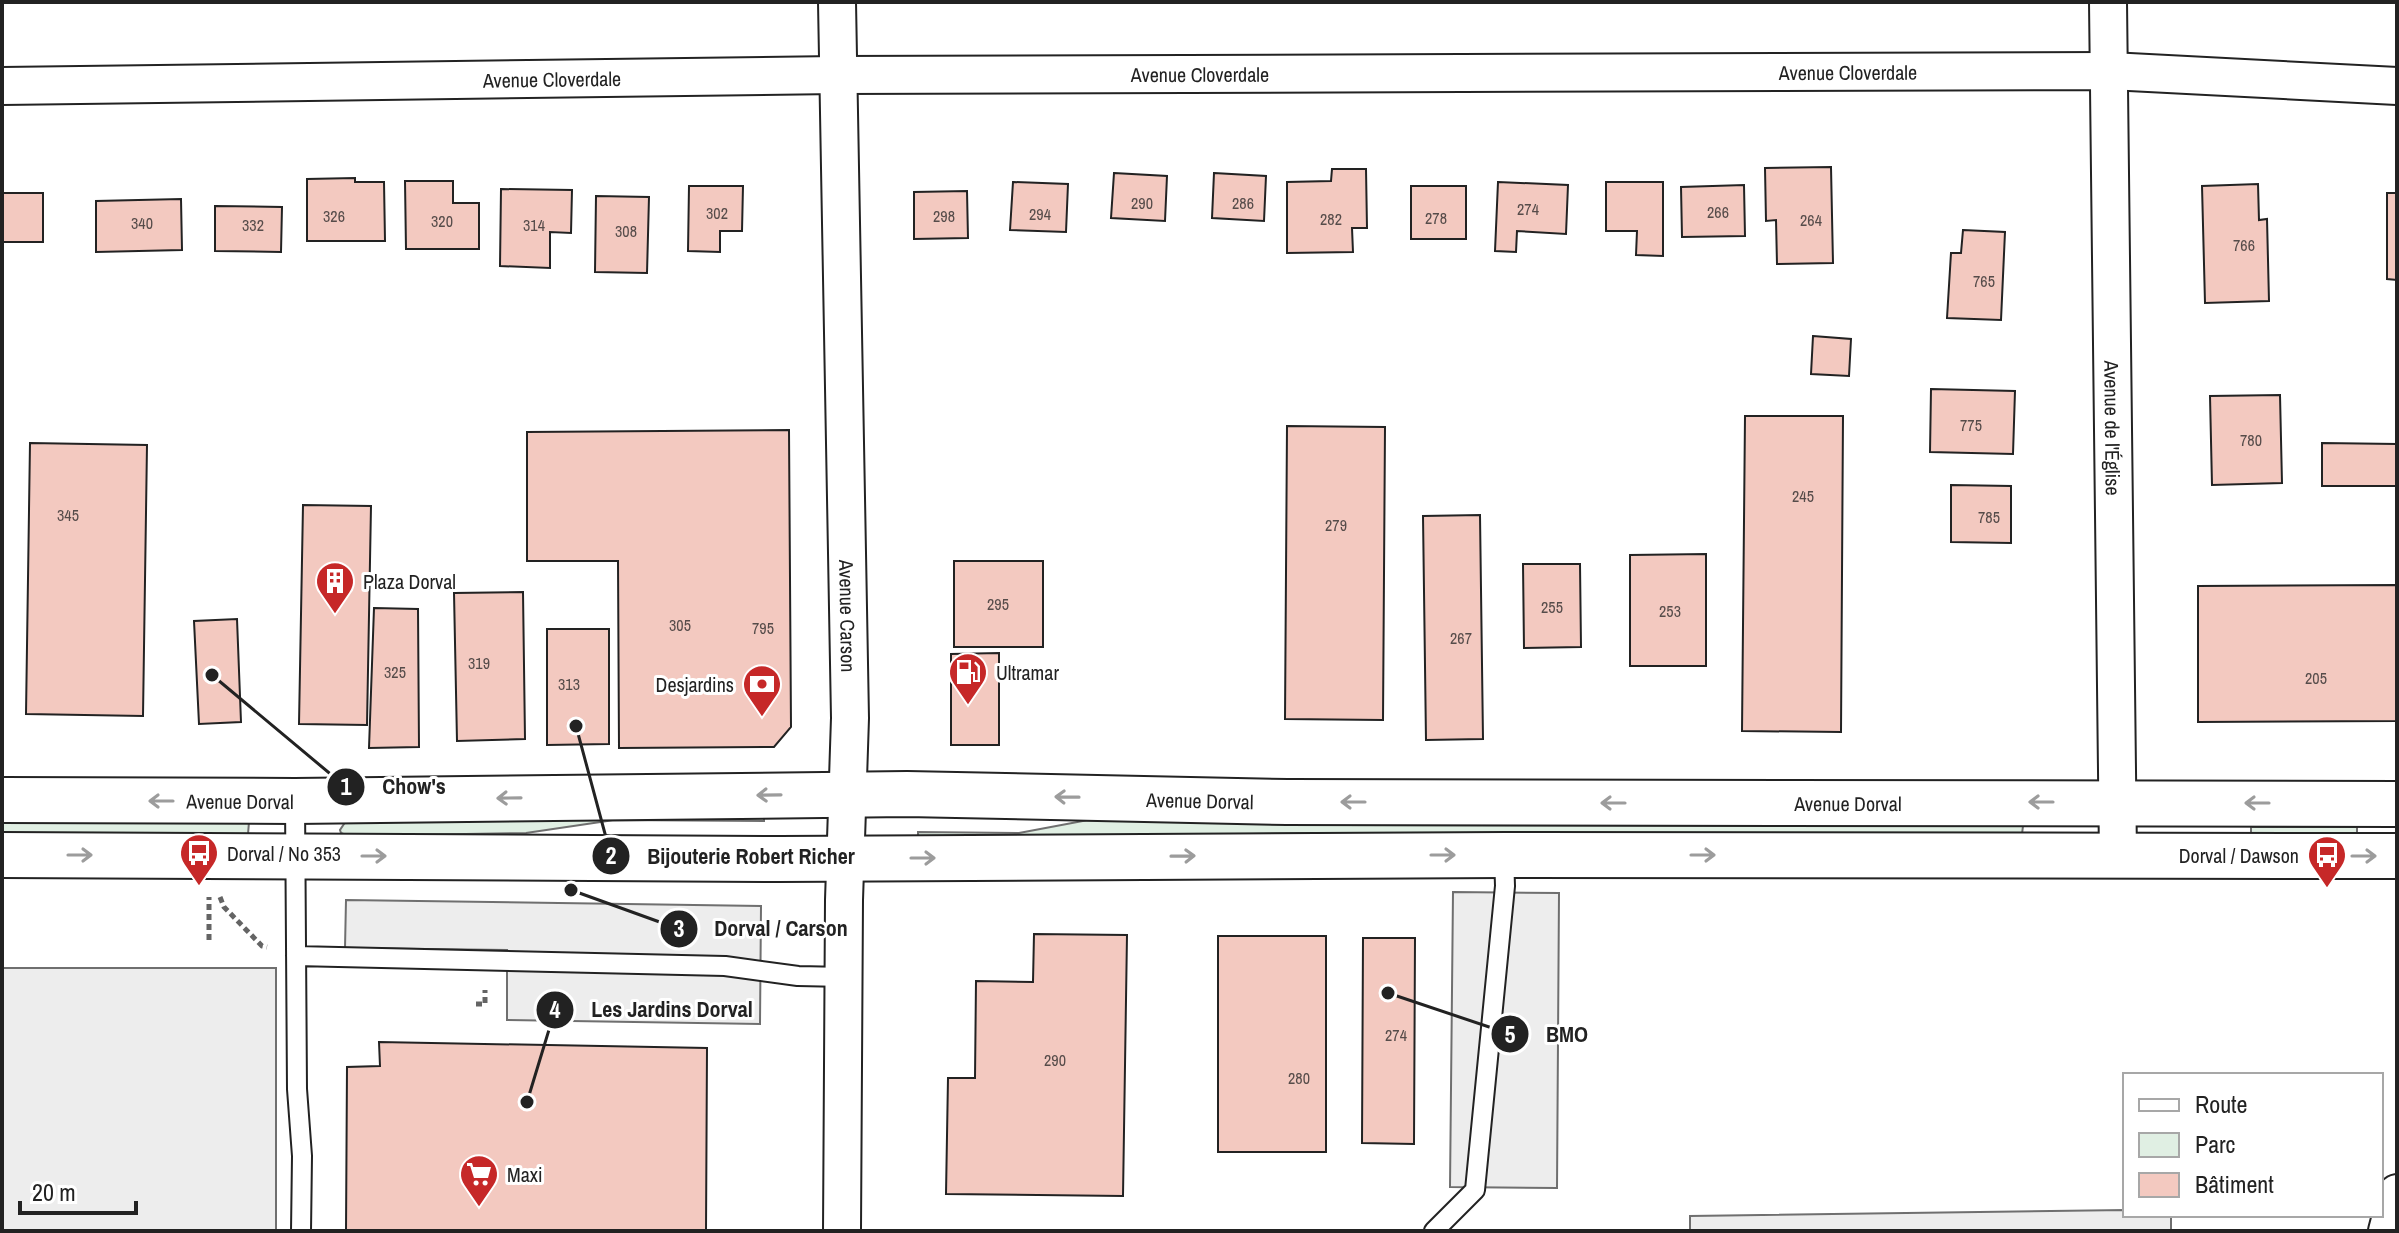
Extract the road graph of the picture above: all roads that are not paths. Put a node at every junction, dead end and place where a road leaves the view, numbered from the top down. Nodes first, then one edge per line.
1 (837, 2) edge
2 (2108, 2) edge
3 (2110, 71) junction
4 (837, 75) junction
5 (2, 86) edge
6 (2397, 86) edge
7 (847, 795) junction
8 (2, 800) edge
9 (295, 801) junction
10 (2119, 802) junction
11 (2397, 804) edge
12 (2, 855) edge
13 (296, 855) junction
14 (1504, 855) junction
15 (2118, 856) junction
16 (2397, 856) edge
17 (845, 858) junction
18 (296, 956) junction
19 (845, 977) junction
20 (2397, 1193) edge
21 (301, 1231) edge
22 (842, 1231) edge
23 (1434, 1231) edge
24 (2387, 1231) edge

1 - 4 street, Avenue Carson
2 - 3 street, Avenue de l'Église
3 - 4 street, Avenue Cloverdale
3 - 6 street, Avenue Cloverdale
3 - 10 street, Avenue de l'Église
4 - 5 street, Avenue Cloverdale
4 - 7 street, Avenue Carson
7 -> 9 street, Avenue Dorval
10 -> 7 street, Avenue Dorval
7 - 17 street, Avenue Carson
9 -> 8 street, Avenue Dorval
9 - 13 lane
11 -> 10 street, Avenue Dorval
10 - 15 street, Avenue de l'Église
12 -> 13 street
13 -> 17 street
13 - 18 lane
14 -> 15 street
17 -> 14 street
14 - 23 lane
15 -> 16 street
17 - 19 street, Avenue Carson
18 - 19 lane
18 - 21 lane
19 - 22 street, Avenue Carson
20 - 24 street

